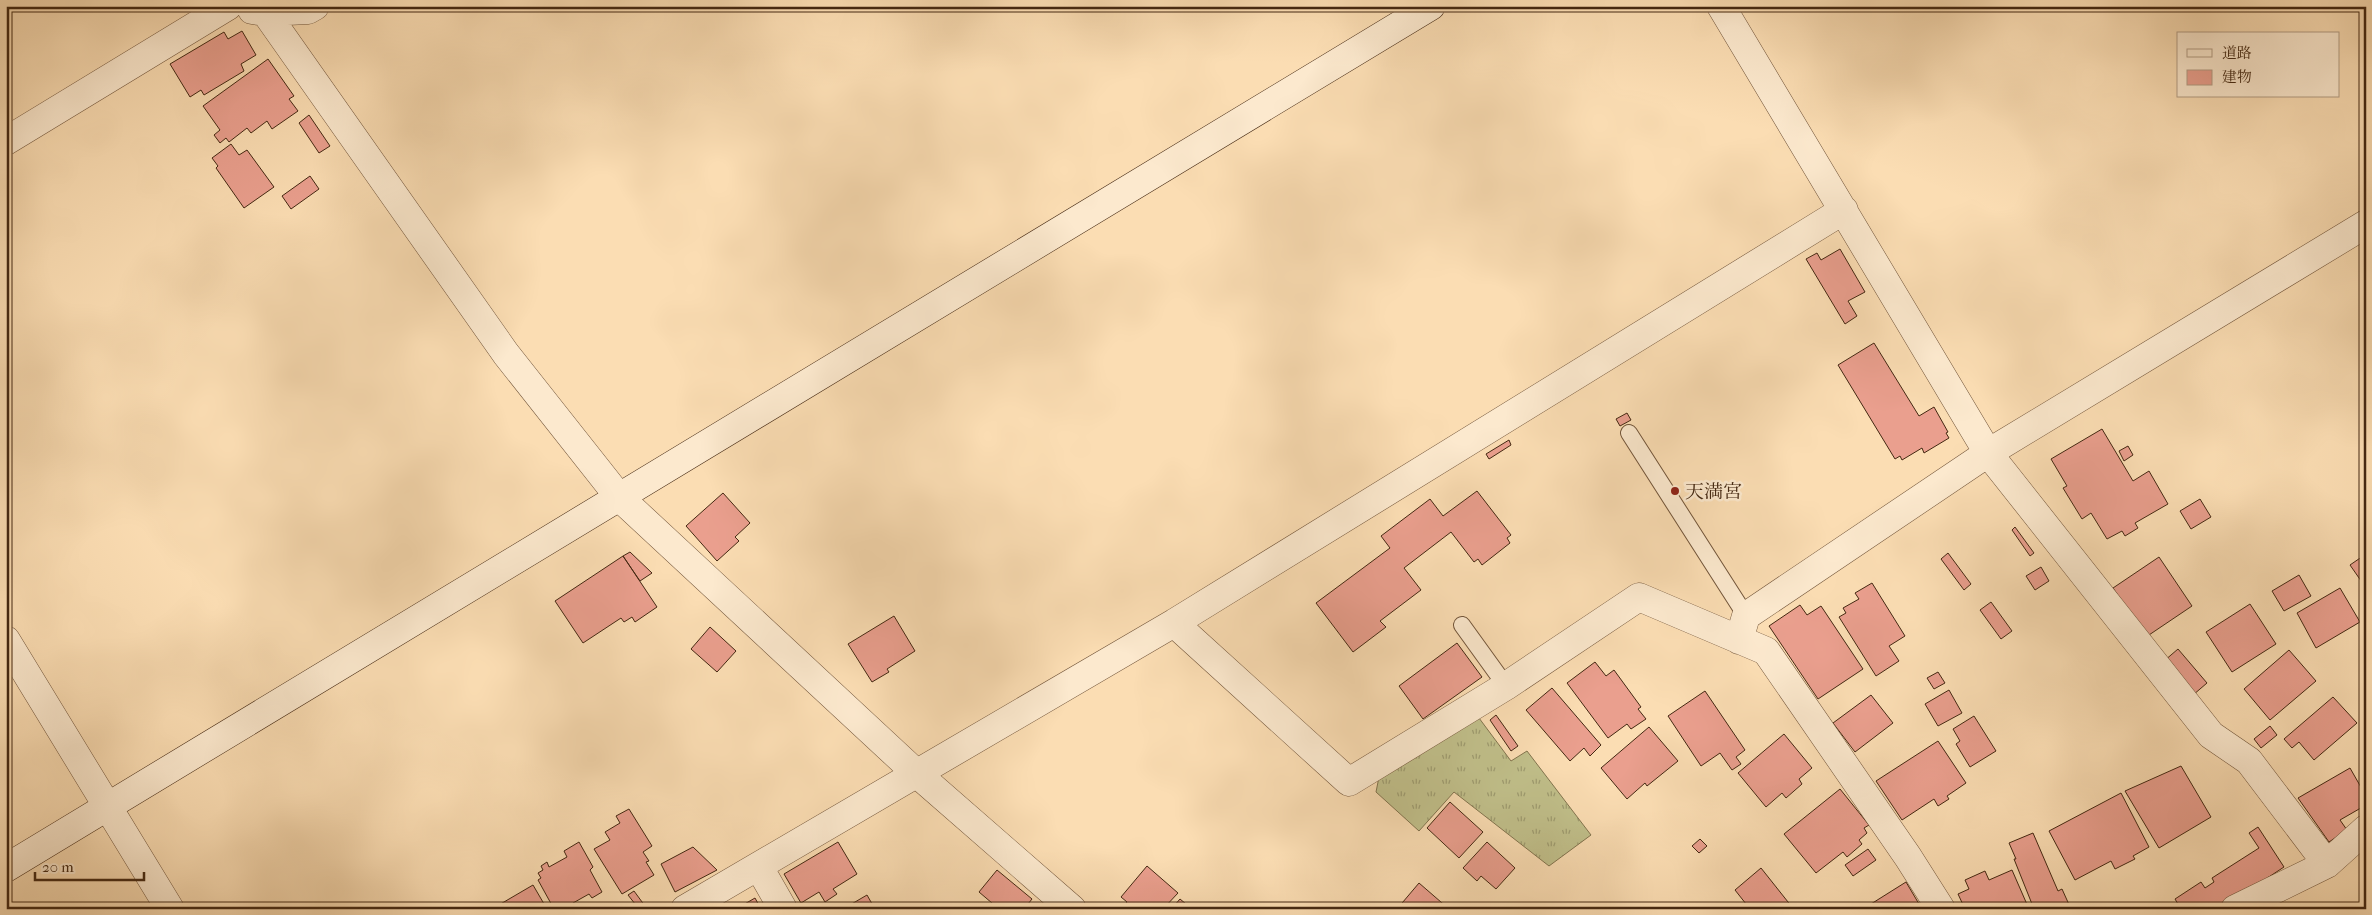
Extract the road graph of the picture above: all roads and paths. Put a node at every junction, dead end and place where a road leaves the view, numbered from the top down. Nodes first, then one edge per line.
1 (228, 6) edge
2 (234, 6) edge
3 (314, 6) edge
4 (1431, 6) edge
5 (1721, 6) edge
6 (264, 9) edge
7 (6, 141) edge
8 (1844, 210) junction
9 (2366, 224) edge
10 (1629, 433) dead end
11 (1988, 453) junction
12 (619, 497) junction
13 (1174, 623) junction
14 (1462, 624) dead end
15 (1743, 628) junction
16 (6, 640) edge
17 (1506, 686) junction
18 (915, 772) junction
19 (108, 806) junction
20 (2366, 829) edge
21 (2326, 864) junction
22 (759, 867) junction
23 (6, 868) edge
24 (170, 909) edge
25 (684, 909) edge
26 (783, 909) edge
27 (1072, 909) edge
28 (1941, 909) edge
29 (2235, 909) edge

1 - 7 street
2 - 6 street
3 - 6 street
4 - 12 street
5 - 8 street
6 - 12 street
8 - 11 street
8 - 13 street
9 - 11 street
10 - 15 lane
11 - 15 street
11 - 21 street
12 - 18 street
12 - 19 street
13 - 17 street
13 - 18 street
14 - 17 lane
15 - 17 street
15 - 28 street
16 - 19 street
18 - 22 street
18 - 27 street
19 - 23 street
19 - 24 street
20 - 21 street
21 - 29 street
22 - 25 street
22 - 26 street

